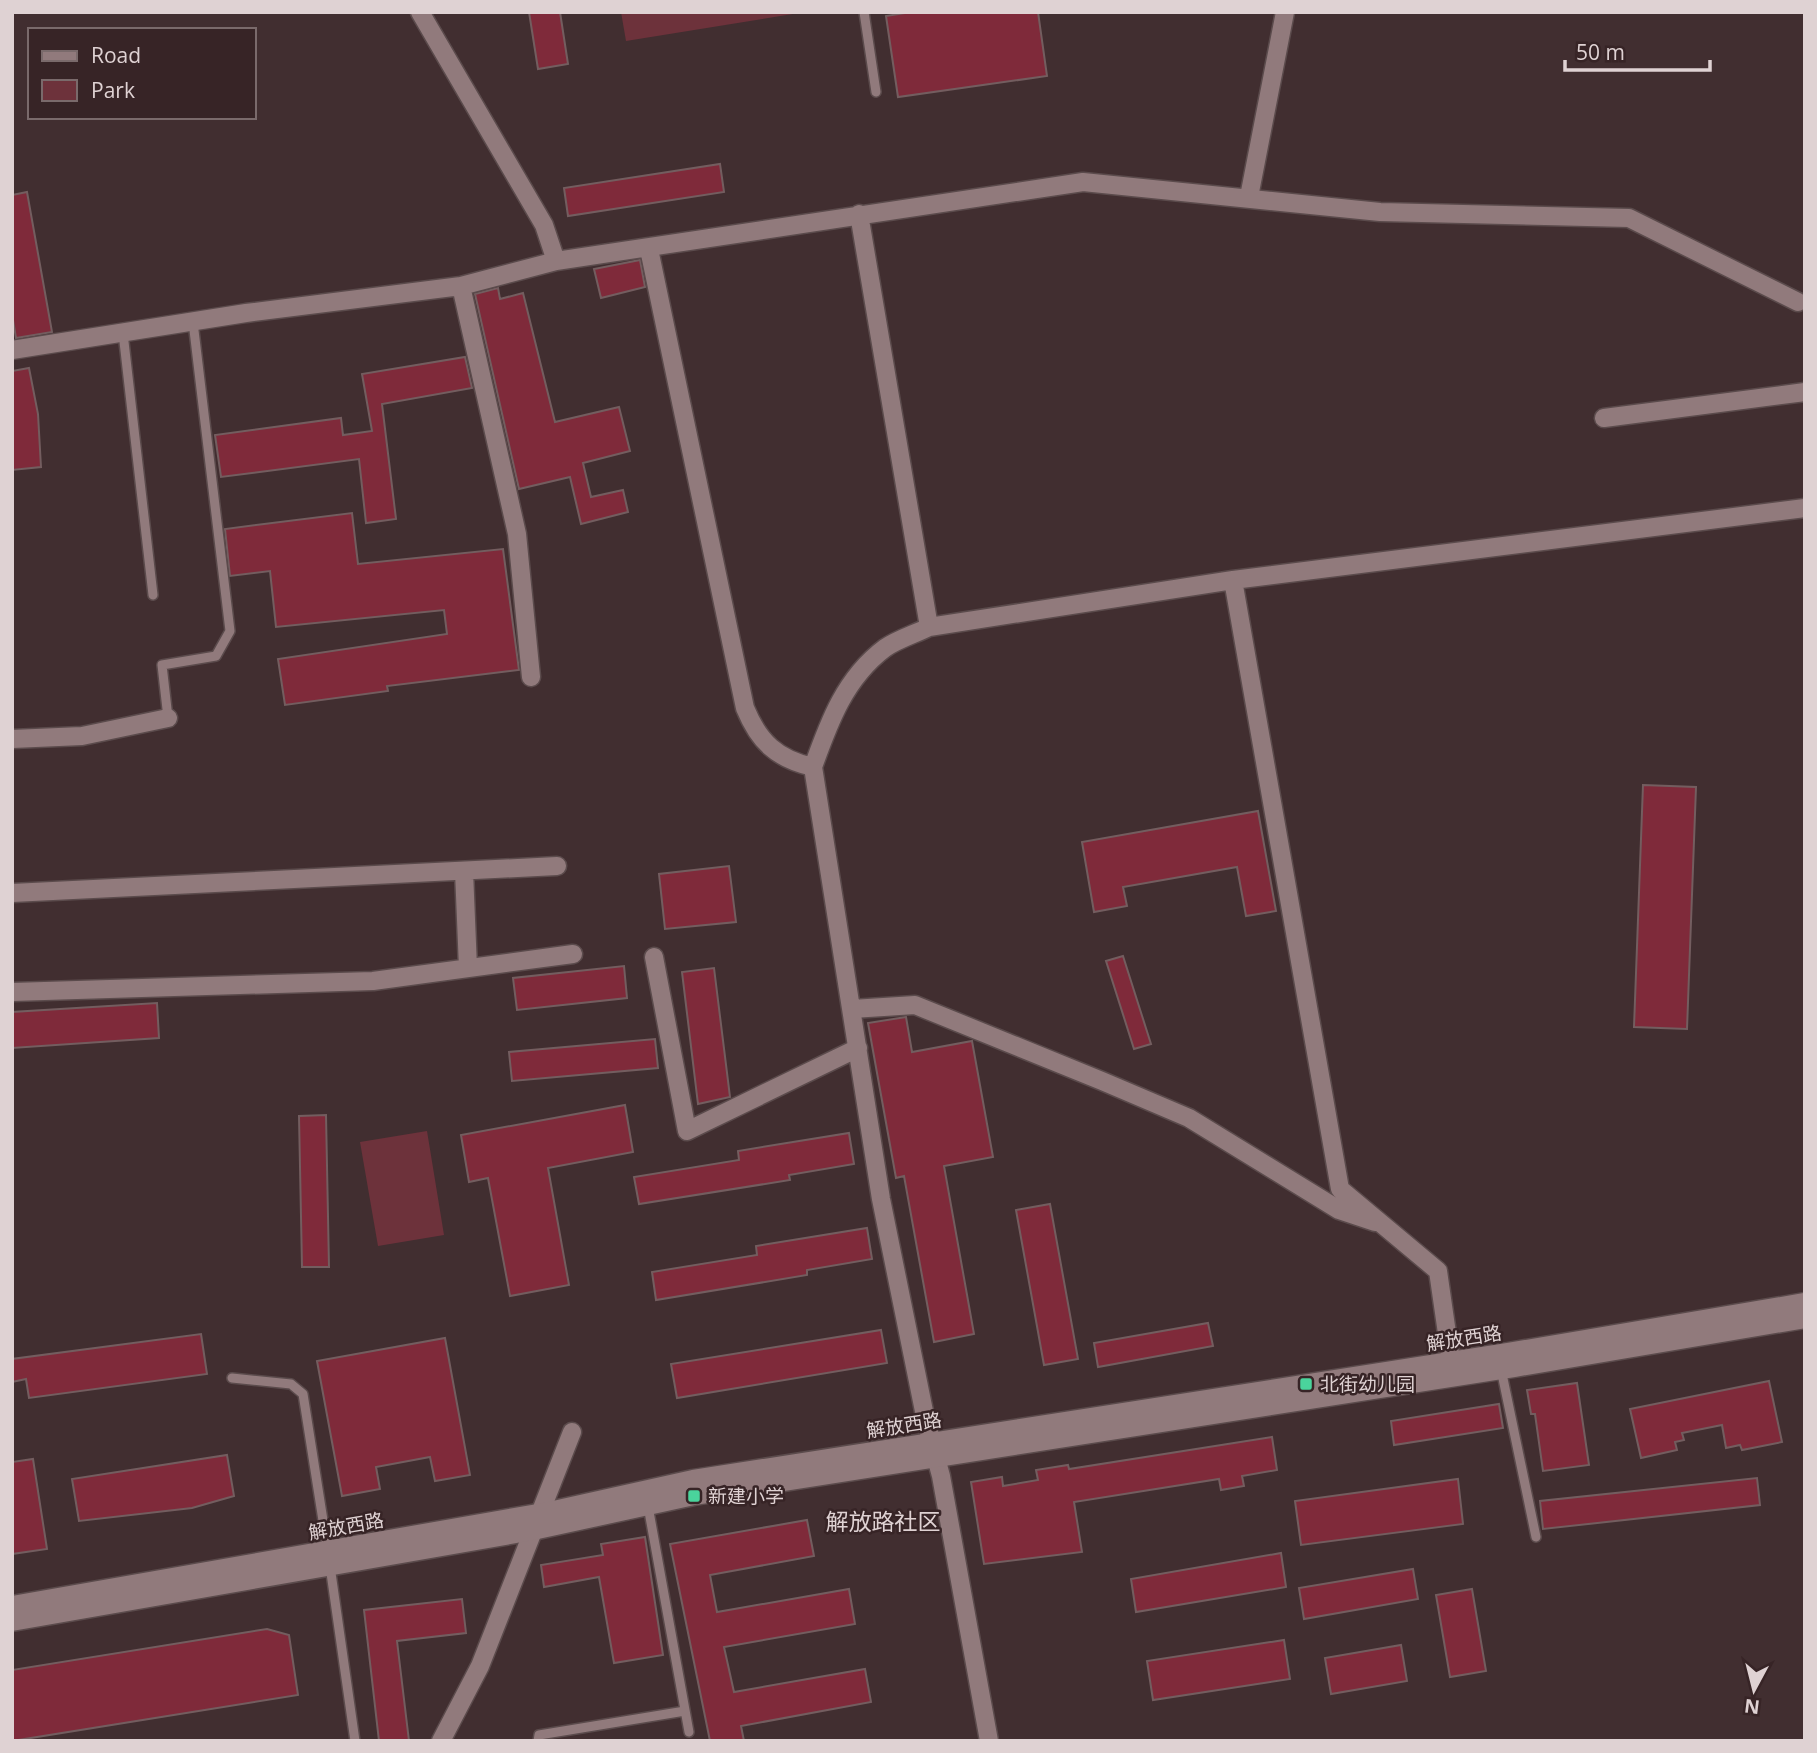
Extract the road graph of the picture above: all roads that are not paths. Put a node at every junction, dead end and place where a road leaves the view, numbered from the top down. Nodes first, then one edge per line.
1 (420, 12) edge
2 (864, 12) edge
3 (1285, 12) edge
4 (876, 92) dead end
5 (1249, 197) junction
6 (859, 214) junction
7 (649, 249) junction
8 (556, 261) junction
9 (461, 286) junction
10 (1798, 302) dead end
11 (193, 322) junction
12 (123, 332) junction
13 (12, 350) edge
14 (1805, 392) edge
15 (1604, 418) dead end
16 (1805, 508) edge
17 (1234, 580) junction
18 (153, 595) dead end
19 (929, 627) junction
20 (531, 677) dead end
21 (169, 718) joint
22 (12, 739) edge
23 (813, 767) junction
24 (557, 866) dead end
25 (464, 871) junction
26 (12, 893) edge
27 (573, 954) dead end
28 (653, 957) dead end
29 (468, 968) junction
30 (12, 992) edge
31 (852, 1009) junction
32 (858, 1048) junction
33 (1386, 1226) junction
34 (1805, 1302) edge
35 (1805, 1319) edge
36 (1499, 1362) junction
37 (1452, 1369) junction
38 (232, 1378) dead end
39 (572, 1432) dead end
40 (934, 1450) junction
41 (648, 1506) junction
42 (541, 1512) junction
43 (533, 1531) junction
44 (1536, 1536) dead end
45 (329, 1559) junction
46 (12, 1605) edge
47 (12, 1622) edge
48 (685, 1711) junction
49 (689, 1732) dead end
50 (355, 1741) edge
51 (441, 1741) edge
52 (538, 1741) edge
53 (989, 1741) edge

1 - 8 street
2 - 4 lane
3 - 5 street
5 - 6 street
5 - 10 street
6 - 7 street
6 - 19 street
7 - 8 street
7 - 23 street
8 - 9 street
9 - 11 street
9 - 20 street
11 - 12 street
11 - 21 lane
12 - 13 street
12 - 18 lane
14 - 15 street
16 - 17 street
17 - 19 street
17 - 33 street
19 - 23 street
21 - 22 street
23 - 31 street
24 - 25 street
25 - 26 street
25 - 29 street
27 - 29 street
28 - 32 street
29 - 30 street
31 - 32 street
31 - 33 street
32 - 40 street
33 - 37 street
34 - 36 street, 解放西路
35 - 36 street, 解放西路
36 - 37 street, 解放西路
36 - 44 lane
37 - 40 street, 解放西路
38 - 45 lane
39 - 42 street
40 - 41 street, 解放西路
40 - 42 street, 解放西路
40 - 53 street
41 - 43 street, 解放西路
41 - 48 lane
42 - 43 street
42 - 45 street, 解放西路
43 - 45 street, 解放西路
43 - 51 street
45 - 46 street, 解放西路
45 - 47 street, 解放西路
45 - 50 lane
48 - 49 lane
48 - 52 lane

